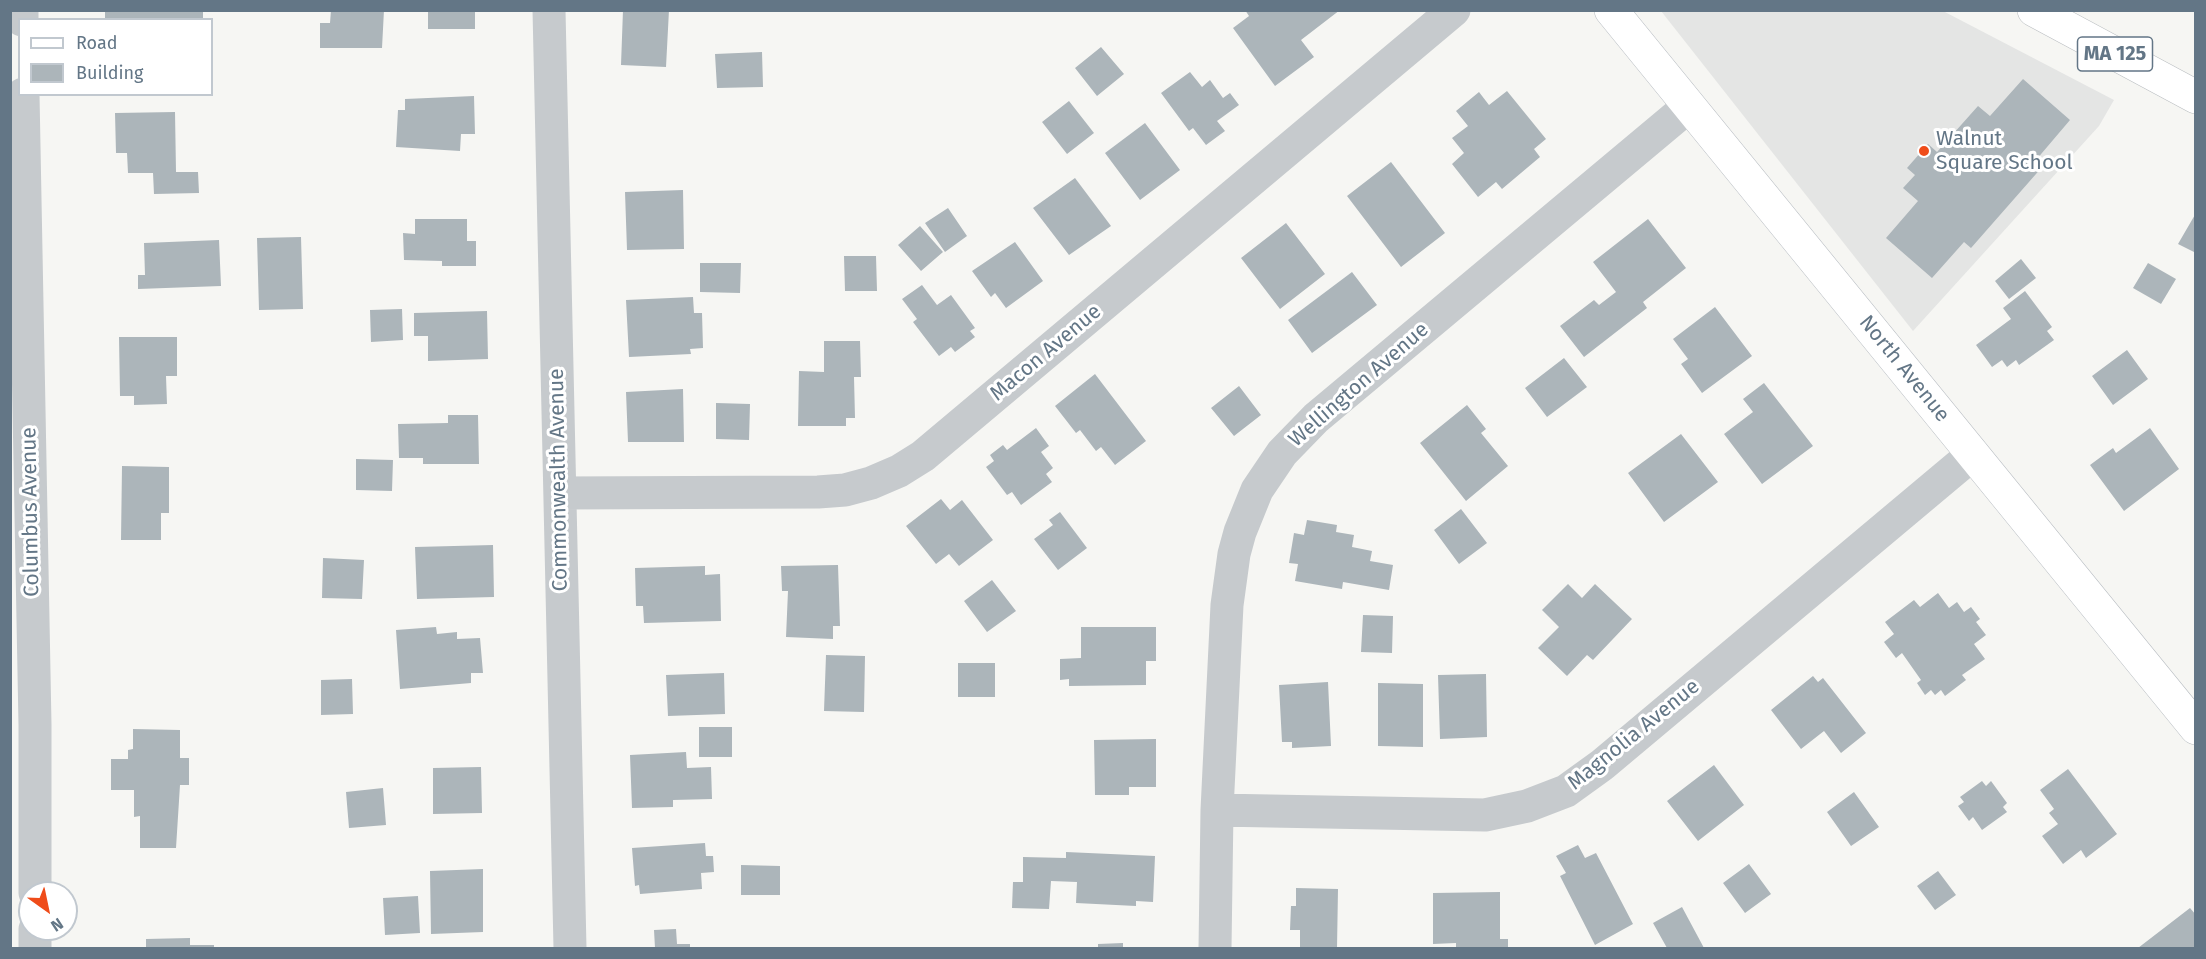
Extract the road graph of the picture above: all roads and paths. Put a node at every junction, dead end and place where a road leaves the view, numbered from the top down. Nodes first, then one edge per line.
1 (549, 10) edge
2 (1454, 10) edge
3 (1611, 10) edge
4 (2034, 10) edge
5 (23, 96) edge
6 (2196, 97) edge
7 (1689, 106) junction
8 (1973, 454) junction
9 (560, 493) junction
10 (2196, 728) edge
11 (1217, 810) junction
12 (35, 881) edge
13 (570, 948) edge
14 (1215, 948) edge

1 - 9 street, Commonwealth Avenue
2 - 9 street, Macon Avenue
3 - 7 main road, North Avenue
4 - 6 main road, MA 125
5 - 12 street, Columbus Avenue
7 - 8 main road, North Avenue
7 - 11 street, Wellington Avenue
8 - 10 main road, North Avenue
8 - 11 street, Magnolia Avenue
9 - 13 street, Commonwealth Avenue
11 - 14 street, Wellington Avenue

